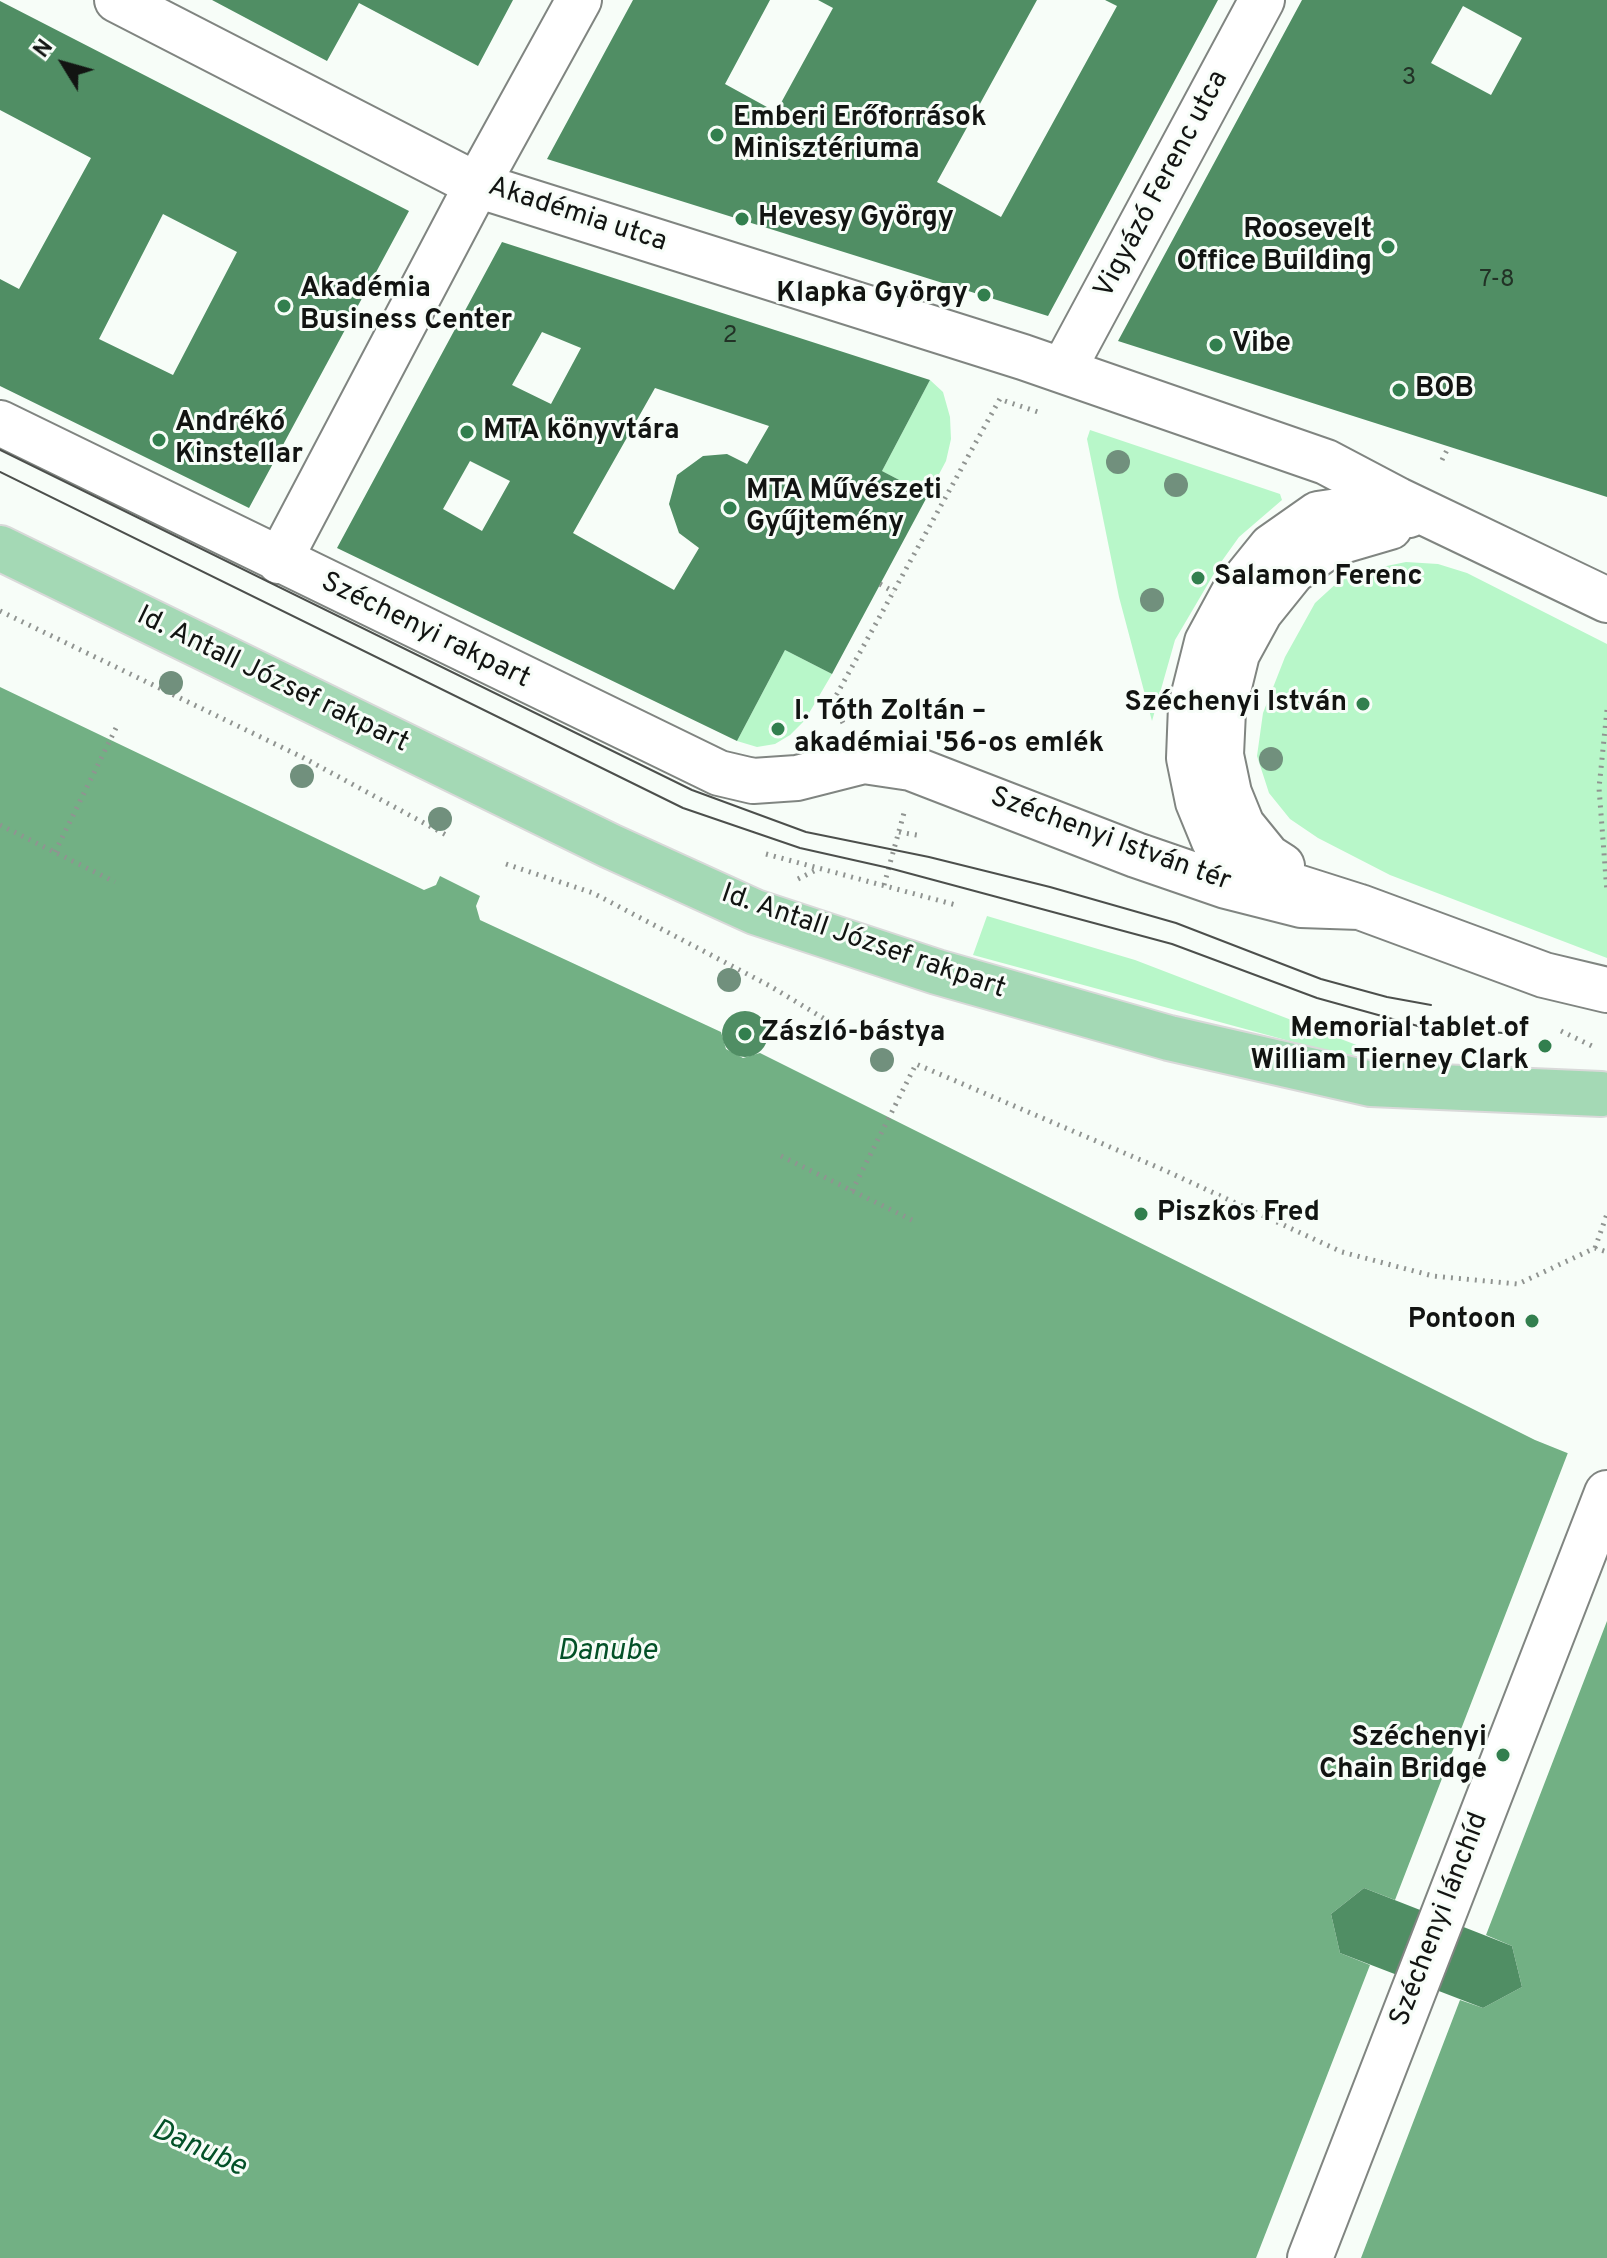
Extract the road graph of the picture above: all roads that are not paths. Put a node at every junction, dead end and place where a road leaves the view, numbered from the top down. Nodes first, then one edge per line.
1 (117, 0) edge
2 (579, 0) edge
3 (1262, 0) edge
4 (477, 185) junction
5 (1063, 370) junction
6 (0, 423) edge
7 (1440, 520) junction
8 (0, 548) edge
9 (279, 561) junction
10 (1599, 588) edge
11 (864, 761) joint
12 (1360, 907) junction
13 (1544, 975) junction
14 (1607, 990) edge
15 (1607, 1013) edge
16 (1604, 1074) edge
17 (1607, 1493) edge
18 (1310, 2258) edge

1 - 4 street, Akadémia utca
2 - 4 street
3 - 5 street, Vigyázó Ferenc utca
4 - 5 street, Akadémia utca
4 - 9 street
5 - 7 street
6 - 9 street, Széchenyi rakpart
7 - 10 street
7 - 12 street, Széchenyi István tér
8 - 16 main road, Id. Antall József rakpart
9 - 11 street, Széchenyi rakpart
11 - 12 street, Széchenyi István tér
12 - 13 street, Széchenyi István tér
13 - 14 street
13 - 15 street
17 - 18 street, Széchenyi lánchíd

